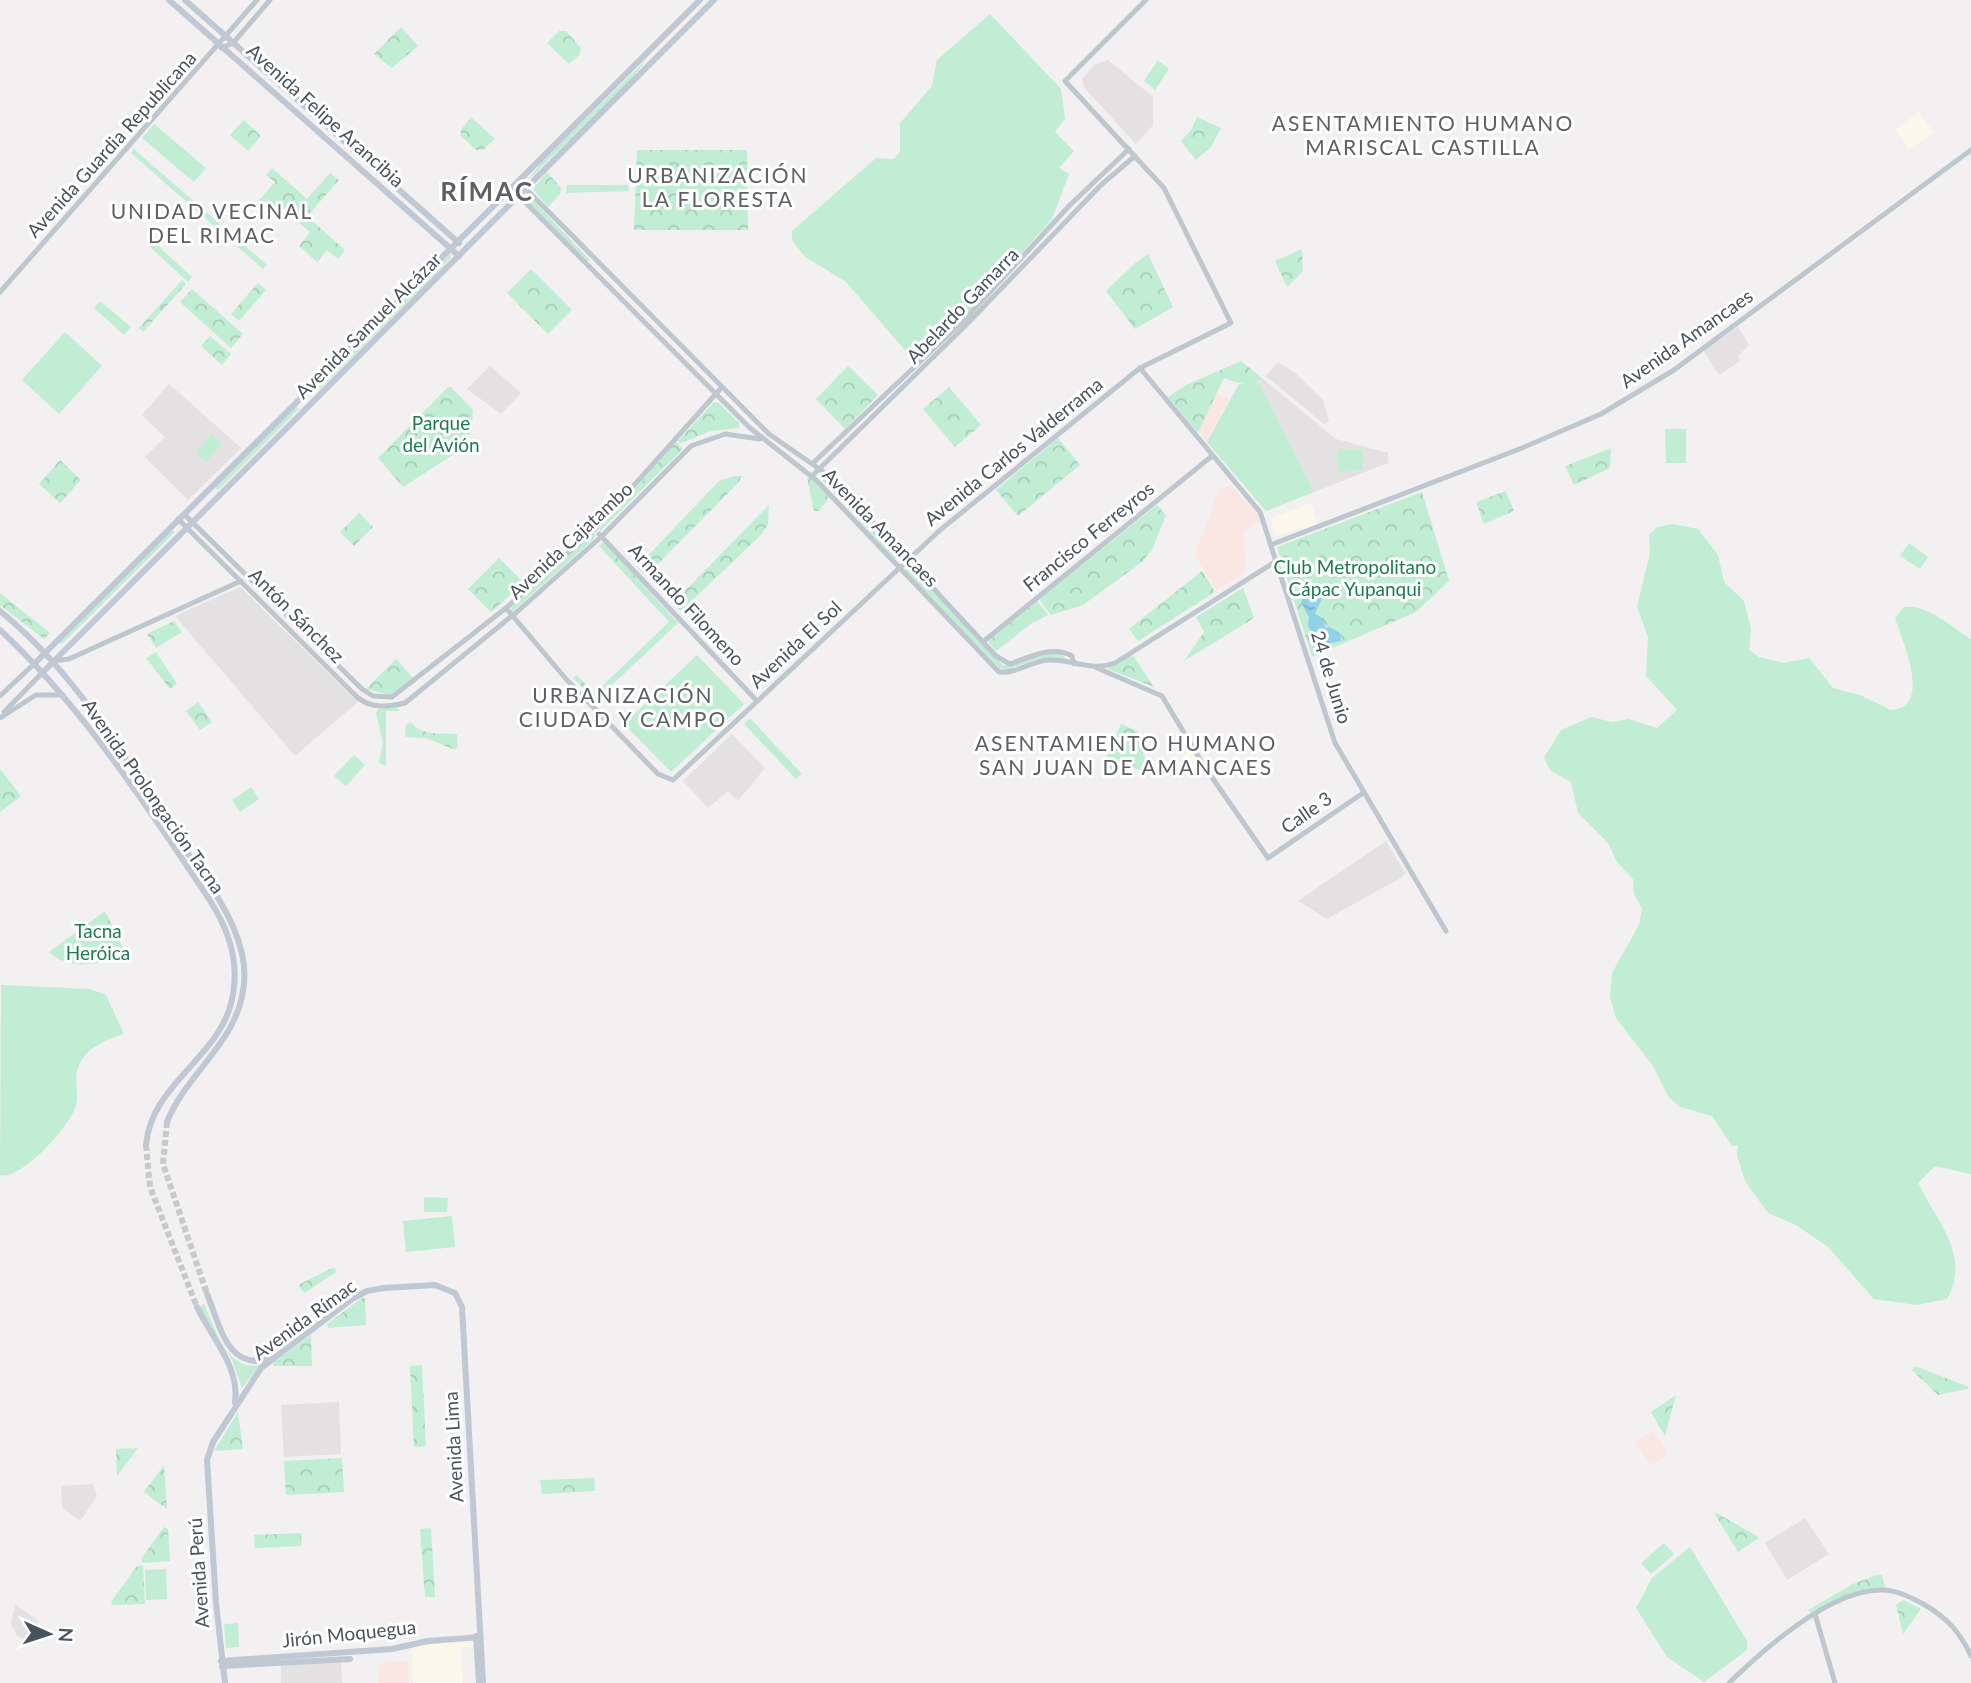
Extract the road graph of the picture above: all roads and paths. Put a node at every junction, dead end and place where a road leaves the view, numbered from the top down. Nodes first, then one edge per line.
1 (169, 0) edge
2 (185, 0) edge
3 (257, 0) edge
4 (270, 0) edge
5 (700, 0) edge
6 (714, 0) edge
7 (1146, 0) edge
8 (226, 36) junction
9 (233, 43) junction
10 (221, 46) junction
11 (1129, 149) junction
12 (1971, 150) edge
13 (1135, 156) junction
14 (519, 182) junction
15 (512, 189) junction
16 (526, 190) junction
17 (519, 197) junction
18 (1070, 205) junction
19 (1076, 211) junction
20 (458, 242) junction
21 (451, 249) junction
22 (465, 250) junction
23 (459, 256) junction
24 (0, 292) edge
25 (1140, 368) junction
26 (722, 387) junction
27 (716, 394) junction
28 (766, 441) junction
29 (1212, 456) junction
30 (813, 463) junction
31 (820, 467) junction
32 (812, 476) junction
33 (181, 517) junction
34 (192, 523) junction
35 (187, 528) junction
36 (594, 530) junction
37 (601, 537) junction
38 (1273, 544) junction
39 (906, 559) junction
40 (1278, 560) junction
41 (899, 568) junction
42 (247, 574) junction
43 (240, 581) junction
44 (506, 608) junction
45 (0, 611) edge
46 (512, 616) junction
47 (0, 630) edge
48 (984, 641) junction
49 (455, 649) junction
50 (46, 652) junction
51 (461, 656) junction
52 (54, 661) junction
53 (35, 663) junction
54 (1074, 664) junction
55 (1097, 668) junction
56 (44, 671) junction
57 (63, 695) junction
58 (399, 695) joint
59 (0, 696) edge
60 (757, 701) junction
61 (405, 703) joint
62 (0, 718) edge
63 (1363, 793) junction
64 (1268, 858) joint
65 (1446, 931) dead end
66 (167, 1122) tunnel mouth
67 (146, 1144) tunnel mouth
68 (428, 1286) joint
69 (206, 1294) tunnel mouth
70 (197, 1307) tunnel mouth
71 (272, 1359) junction
72 (235, 1407) junction
73 (206, 1460) joint
74 (1815, 1614) junction
75 (478, 1635) junction
76 (1971, 1656) edge
77 (350, 1659) dead end
78 (222, 1667) junction
79 (225, 1683) edge
80 (481, 1683) edge
81 (1729, 1683) edge
82 (1835, 1683) edge

1 - 10 main road, Avenida Felipe Arancibia
2 - 8 main road, Avenida Felipe Arancibia
3 - 8 street
4 - 9 street
5 - 14 main road, Avenida Samuel Alcázar
6 - 16 main road, Avenida Samuel Alcázar
7 - 11 street
8 - 9 main road, Avenida Felipe Arancibia
8 - 10 street
9 - 10 street
9 - 20 main road, Avenida Felipe Arancibia
10 - 21 main road, Avenida Felipe Arancibia
10 - 24 street, Avenida Guardia Republicana
11 - 13 street
11 - 18 street, Abelardo Gamarra
12 - 38 street, Avenida Amancaes
13 - 19 street, Abelardo Gamarra
13 - 25 street, Avenida Carlos Valderrama
14 - 15 main road, Avenida Samuel Alcázar
14 - 16 street, Avenida Amancaes
15 - 17 street, Avenida Amancaes
15 - 20 main road, Avenida Samuel Alcázar
16 - 17 main road, Avenida Samuel Alcázar
16 - 26 street, Avenida Amancaes
17 - 22 main road, Avenida Samuel Alcázar
17 - 27 street, Avenida Amancaes
18 - 19 street
18 - 30 street, Abelardo Gamarra
19 - 31 street, Abelardo Gamarra
20 - 21 main road, Avenida Samuel Alcázar
20 - 22 main road, Avenida Felipe Arancibia
21 - 23 main road, Avenida Felipe Arancibia
21 - 33 main road, Avenida Samuel Alcázar
22 - 23 main road, Avenida Samuel Alcázar
23 - 34 main road, Avenida Samuel Alcázar
25 - 29 street, 24 de Junio
25 - 39 street, Avenida Carlos Valderrama
26 - 27 street, Avenida Cajatambo
26 - 30 street, Avenida Amancaes
27 - 28 street, Avenida Amancaes
27 - 36 street, Avenida Cajatambo
28 - 32 street, Avenida Amancaes
28 - 37 street, Avenida Cajatambo
29 - 38 street, 24 de Junio
29 - 48 street, Francisco Ferreyros
30 - 31 street, Avenida Amancaes
31 - 32 street, Abelardo Gamarra
31 - 39 street, Avenida Amancaes
32 - 41 street, Avenida Amancaes
33 - 34 street, Antón Sánchez
33 - 35 street, Antón Sánchez
33 - 50 main road, Avenida Samuel Alcázar
34 - 35 main road, Avenida Samuel Alcázar
34 - 42 street, Antón Sánchez
35 - 43 street, Antón Sánchez
35 - 52 main road, Avenida Samuel Alcázar
36 - 37 street, Armando Filomeno
36 - 44 street, Avenida Cajatambo
37 - 46 street, Avenida Cajatambo
37 - 60 street, Armando Filomeno
38 - 40 street, 24 de Junio
39 - 41 street, Avenida El Sol
39 - 48 street, Avenida Amancaes
40 - 55 street
40 - 63 street, 24 de Junio
41 - 54 street, Avenida Amancaes
41 - 60 street, Avenida El Sol
42 - 43 street
42 - 58 street, Antón Sánchez
43 - 52 street
43 - 61 street, Antón Sánchez
44 - 46 street
44 - 49 street, Avenida Cajatambo
45 - 50 main road, Avenida Prolongación Tacna
46 - 51 street, Avenida Cajatambo
46 - 60 street, Avenida El Sol
47 - 53 main road, Avenida Prolongación Tacna
48 - 54 street, Avenida Amancaes
49 - 51 street
49 - 58 street, Avenida Cajatambo
50 - 52 main road, Avenida Prolongación Tacna
50 - 53 main road, Avenida Samuel Alcázar
51 - 61 street, Avenida Cajatambo
52 - 56 main road, Avenida Samuel Alcázar
52 - 66 main road, Avenida Prolongación Tacna
53 - 56 main road, Avenida Prolongación Tacna
53 - 59 street
54 - 55 street, Avenida Amancaes
55 - 64 street, Avenida Amancaes
56 - 57 main road, Avenida Prolongación Tacna
56 - 62 street
57 - 62 street
57 - 67 main road, Avenida Prolongación Tacna
63 - 64 street, Calle 3
63 - 65 street, 24 de Junio
68 - 71 main road, Avenida Rímac
68 - 75 main road, Avenida Lima
69 - 71 main road
70 - 72 main road
71 - 72 main road, Avenida Rímac
72 - 73 main road, Avenida Rímac
73 - 78 main road, Avenida Perú
74 - 76 street
74 - 81 street
74 - 82 street
75 - 78 main road, Jirón Moquegua
75 - 80 main road, Avenida Lima
77 - 78 main road, Jirón Moquegua
78 - 79 main road, Avenida Perú

